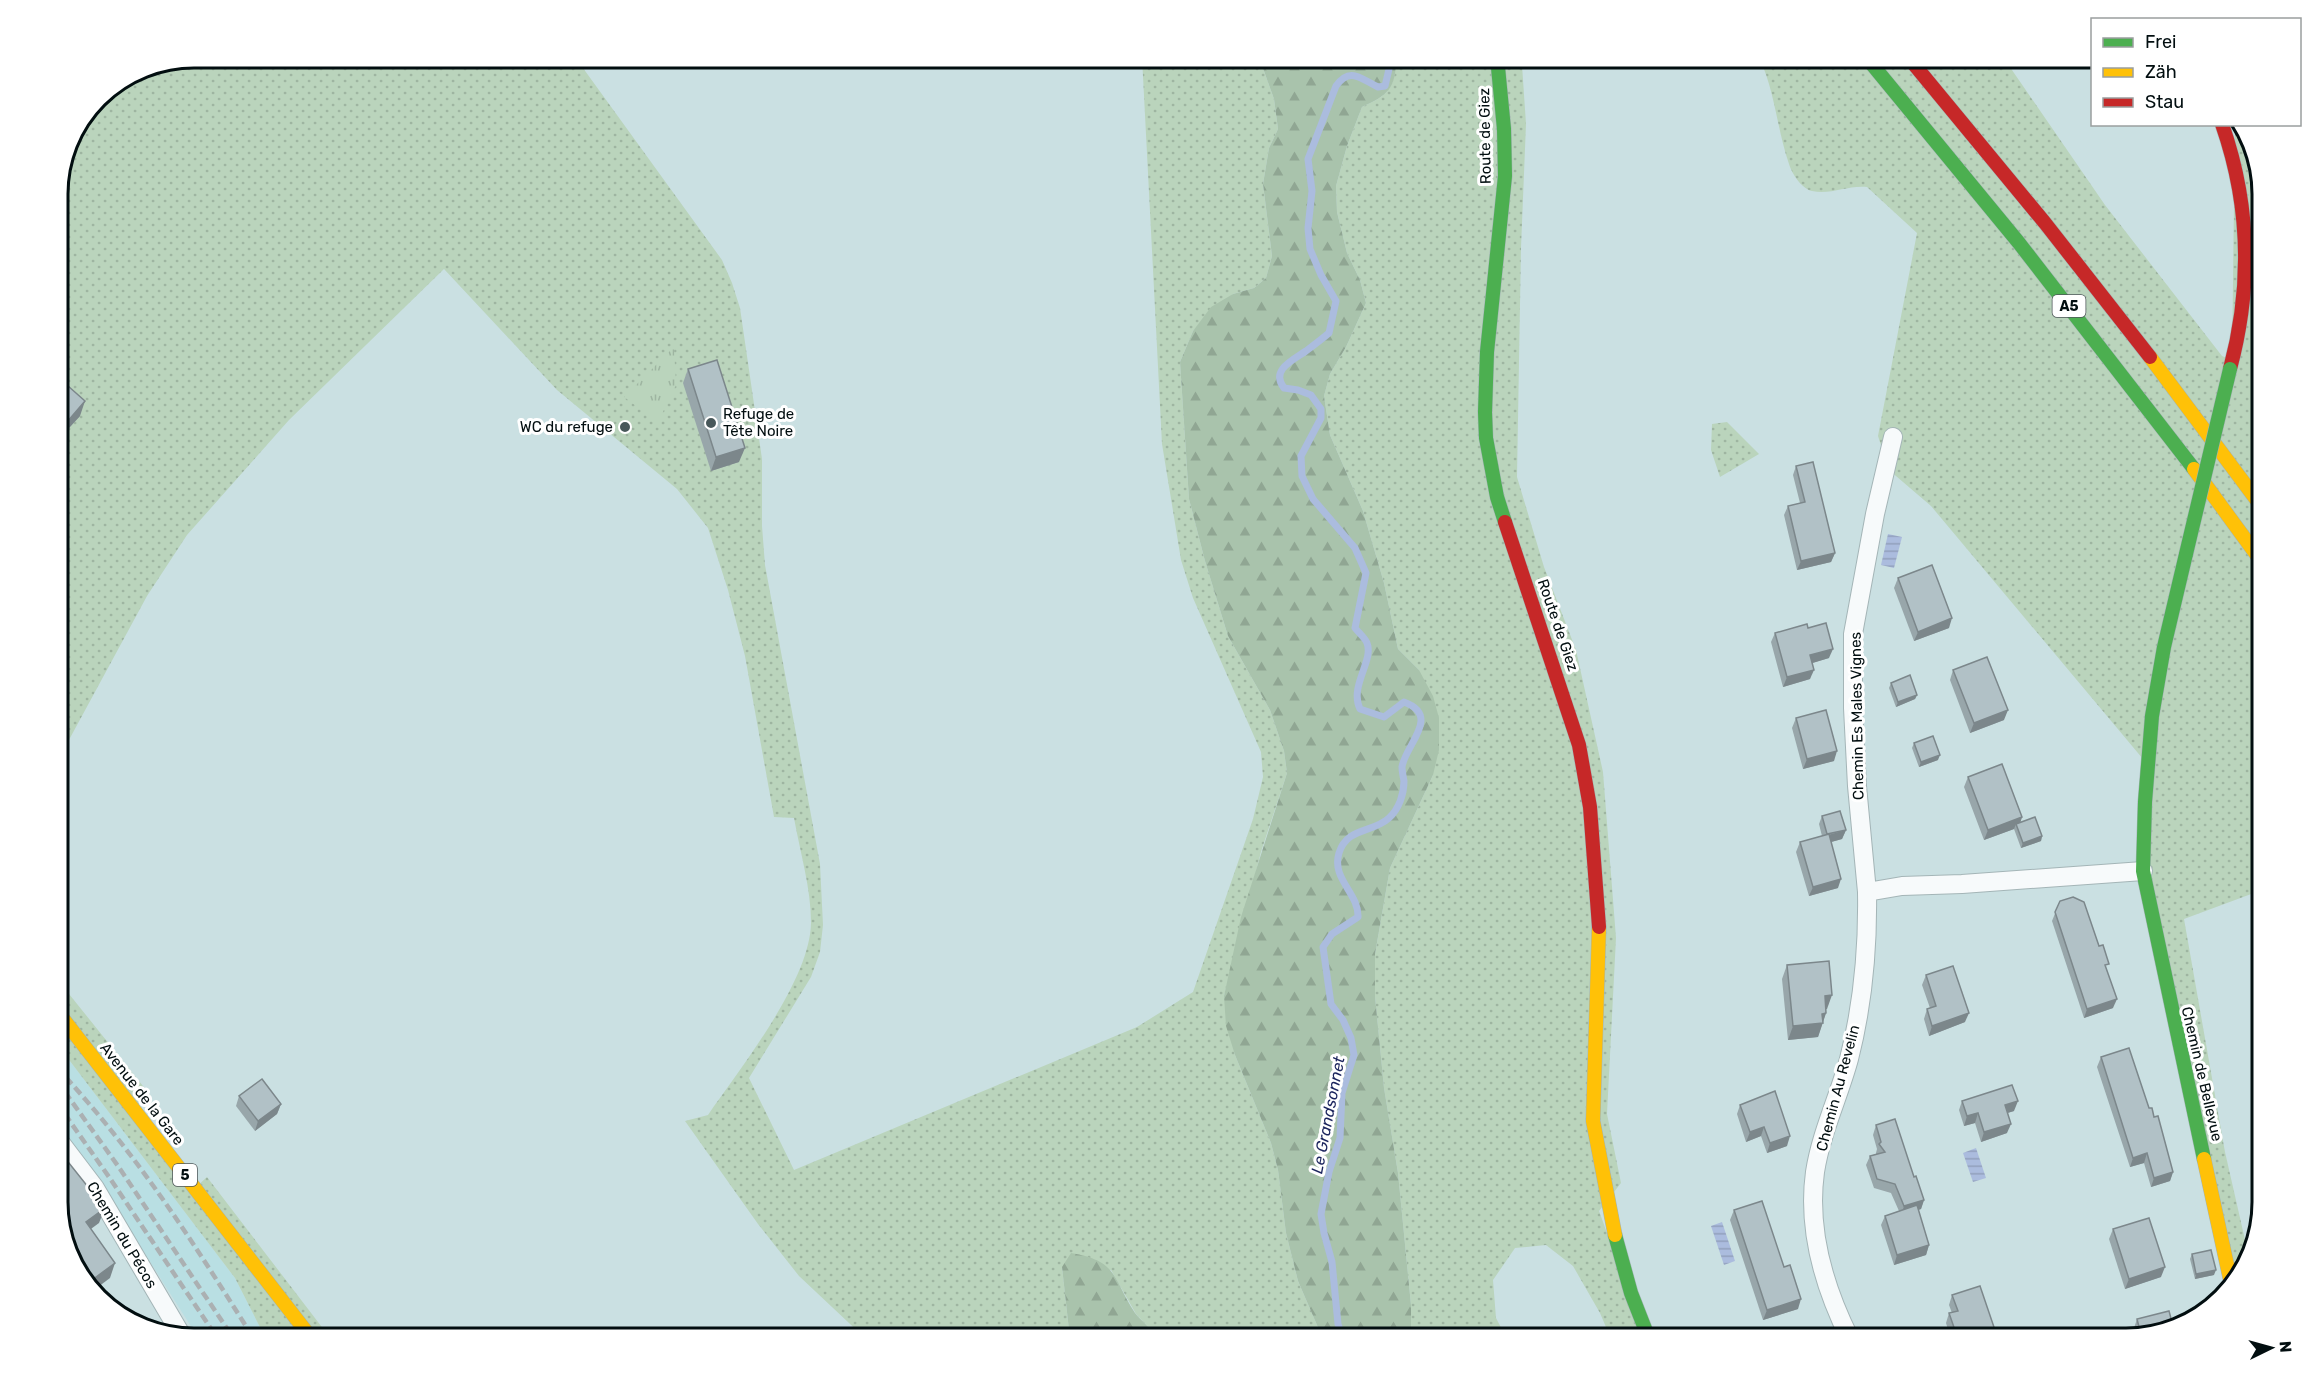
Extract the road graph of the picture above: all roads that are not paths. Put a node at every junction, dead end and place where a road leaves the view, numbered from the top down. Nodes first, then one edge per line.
1 (1498, 68) edge
2 (1875, 68) edge
3 (1917, 68) edge
4 (2223, 126) edge
5 (1893, 436) dead end
6 (2251, 493) edge
7 (2251, 548) edge
8 (2143, 872) junction
9 (1867, 892) junction
10 (68, 1025) edge
11 (68, 1152) edge
12 (2229, 1274) edge
13 (177, 1327) edge
14 (303, 1328) edge
15 (1645, 1328) edge
16 (1845, 1328) edge

1 - 15 main road, Route de Giez
2 - 7 main road, A5
3 - 6 main road, A5
4 - 8 main road, Chemin de Bellevue, bridge
5 - 9 street, Chemin Es Males Vignes
8 - 9 street
8 - 12 main road, Chemin de Bellevue
9 - 16 street, Chemin Au Revelin
10 - 14 main road, Avenue de la Gare / 5
11 - 13 street, Chemin du Pécos

